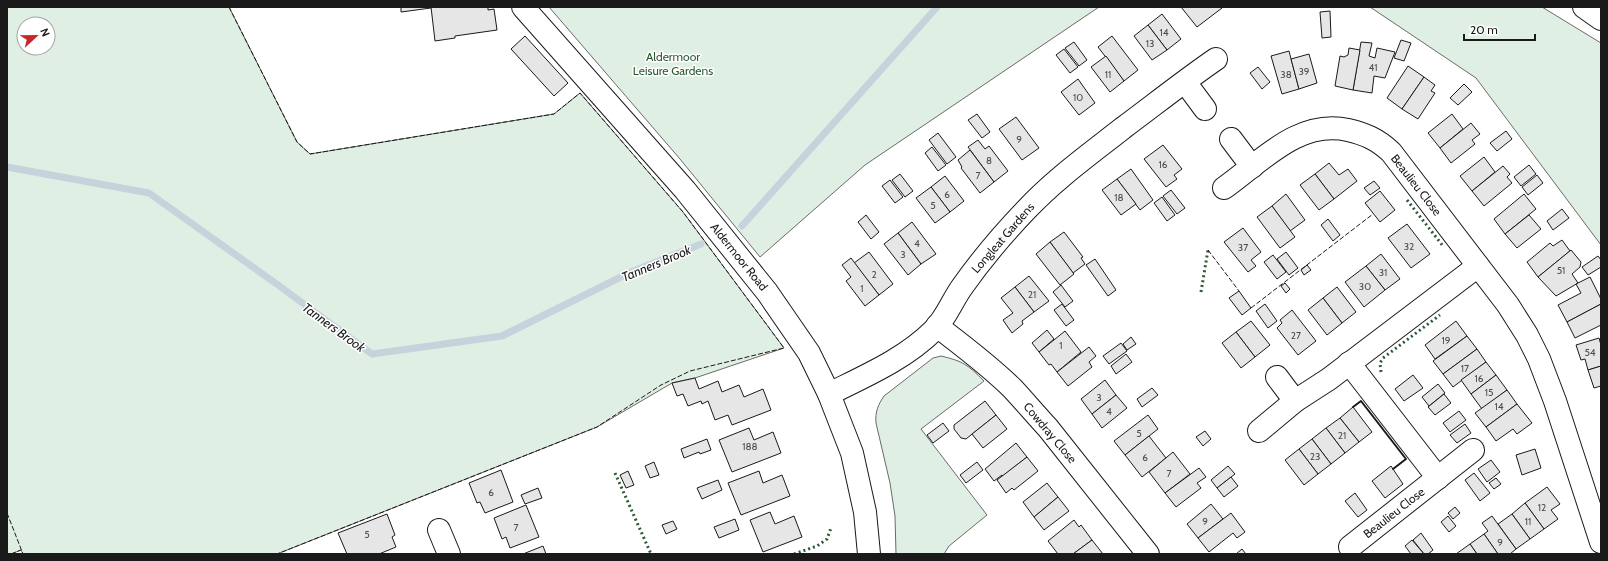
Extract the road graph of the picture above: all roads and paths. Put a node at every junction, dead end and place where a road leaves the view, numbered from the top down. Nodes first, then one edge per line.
1 (523, 7) edge
2 (1584, 7) edge
3 (1601, 20) edge
4 (1216, 59) dead end
5 (1185, 82) junction
6 (1205, 108) dead end
7 (1231, 139) dead end
8 (1252, 167) junction
9 (1224, 188) dead end
10 (1478, 266) junction
11 (937, 326) junction
12 (1350, 363) junction
13 (1277, 376) dead end
14 (829, 394) junction
15 (1295, 401) junction
16 (1259, 431) dead end
17 (1473, 450) dead end
18 (1438, 478) junction
19 (439, 530) dead end
20 (1600, 537) edge
21 (1350, 547) dead end
22 (449, 554) edge
23 (868, 554) edge
24 (1148, 554) edge

1 - 14 street, Aldermoor Road
2 - 3 street
4 - 5 street, Longleat Gardens
5 - 6 street
5 - 11 street, Longleat Gardens
7 - 8 street
8 - 9 street, Beaulieu Close
8 - 10 street, Beaulieu Close
10 - 12 street
10 - 20 street, Beaulieu Close
11 - 14 street, Longleat Gardens
11 - 24 street, Cowdray Close
12 - 15 street
12 - 18 street
13 - 15 street
14 - 23 street, Aldermoor Road
15 - 16 street
17 - 18 street, Beaulieu Close
18 - 21 street, Beaulieu Close
19 - 22 street

